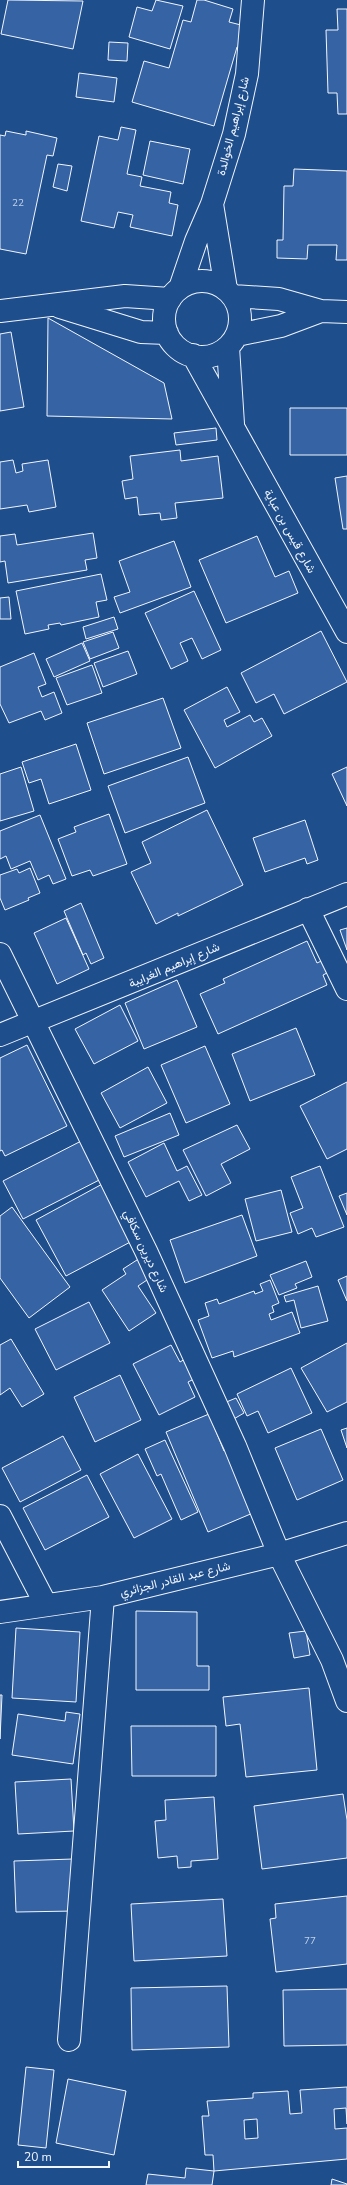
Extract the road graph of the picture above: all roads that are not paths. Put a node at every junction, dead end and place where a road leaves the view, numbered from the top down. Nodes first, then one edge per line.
1 (252, 0) edge
2 (212, 204) junction
3 (175, 293) junction
4 (230, 293) junction
5 (53, 305) junction
6 (0, 311) edge
7 (322, 312) junction
8 (347, 312) edge
9 (167, 333) junction
10 (232, 341) junction
11 (193, 355) junction
12 (233, 429) junction
13 (347, 632) edge
14 (347, 894) edge
15 (308, 909) junction
16 (0, 954) edge
17 (347, 989) edge
18 (33, 1020) junction
19 (0, 1035) edge
20 (0, 1516) edge
21 (347, 1533) edge
22 (279, 1554) junction
23 (103, 1596) junction
24 (46, 1605) junction
25 (0, 1612) edge
26 (347, 1701) edge
27 (69, 2040) dead end

1 - 2 street, شارع إبراهيم الخوالدة
2 - 3 street, شارع إبراهيم الخوالدة
2 - 4 street, شارع إبراهيم الخوالدة
3 - 4 street
3 - 5 street
3 - 9 street
4 - 7 street
4 - 10 street
5 - 6 street
5 - 9 street
7 - 8 street
7 - 10 street
9 - 11 street
10 - 11 street
10 - 12 street, شارع قيس بن عباية
11 - 12 street, شارع قيس بن عباية
12 - 13 street, شارع قيس بن عباية
14 - 15 street, شارع إبراهيم الغرايبة
15 - 17 street
15 - 18 street, شارع إبراهيم الغرايبة
16 - 18 street, شارع ديرين سكافي
18 - 19 street, شارع إبراهيم الغرايبة
18 - 22 street, شارع ديرين سكافي
20 - 24 street
21 - 22 street, شارع عبد القادر الجزائري
22 - 23 street, شارع عبد القادر الجزائري
22 - 26 street, شارع ديرين سكافي
23 - 24 street, شارع عبد القادر الجزائري
23 - 27 street
24 - 25 street, شارع عبد القادر الجزائري

